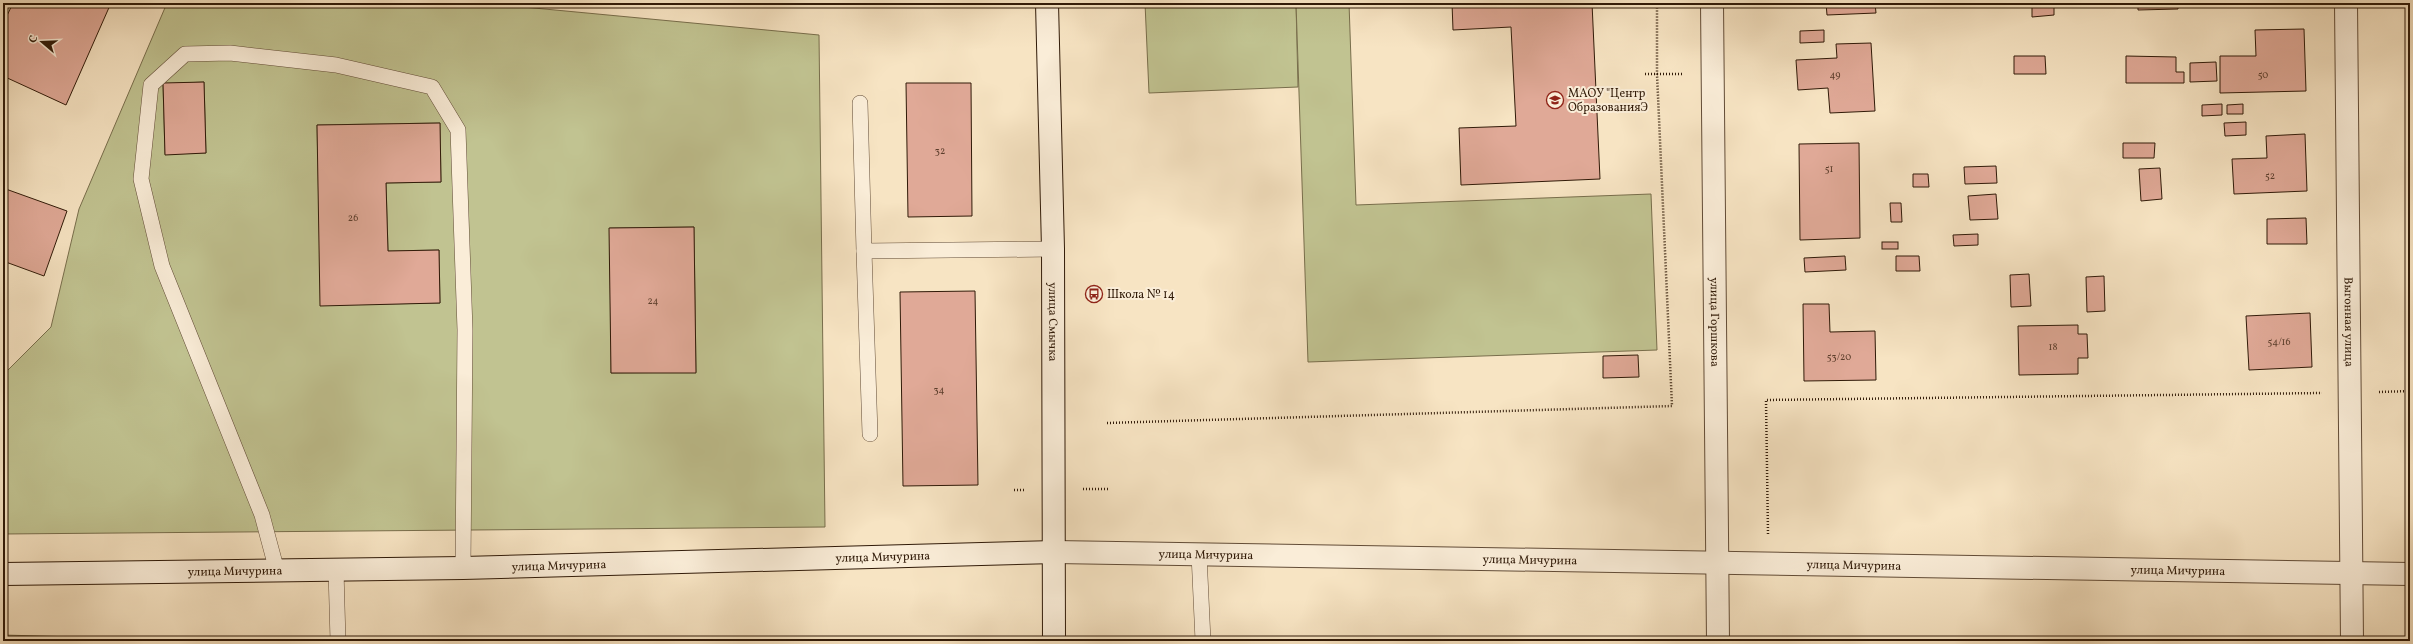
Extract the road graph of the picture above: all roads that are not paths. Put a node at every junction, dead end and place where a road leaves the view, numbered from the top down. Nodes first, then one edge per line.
1 (1047, 3) edge
2 (1712, 3) edge
3 (2346, 3) edge
4 (860, 103) dead end
5 (1053, 249) junction
6 (864, 251) junction
7 (870, 434) dead end
8 (1055, 552) junction
9 (1199, 554) junction
10 (1717, 563) junction
11 (463, 568) junction
12 (336, 570) junction
13 (277, 571) junction
14 (2350, 573) junction
15 (3, 574) edge
16 (2410, 574) edge
17 (338, 641) edge
18 (1054, 641) edge
19 (1203, 641) edge
20 (1718, 641) edge
21 (2352, 641) edge

1 - 5 street, улица Смычка
2 - 10 street, улица Горшкова
3 - 14 street, Выгонная улица
4 - 6 lane
5 - 6 lane
5 - 8 street, улица Смычка
6 - 7 lane
8 - 9 street, улица Мичурина
8 - 11 street, улица Мичурина
8 - 18 street, улица Смычка
9 - 10 street, улица Мичурина
9 - 19 lane
10 - 14 street, улица Мичурина
10 - 20 street, улица Горшкова
11 - 12 street, улица Мичурина
11 - 13 lane
12 - 13 street, улица Мичурина
12 - 17 lane
13 - 15 street, улица Мичурина
14 - 16 street, улица Мичурина
14 - 21 street, Выгонная улица

